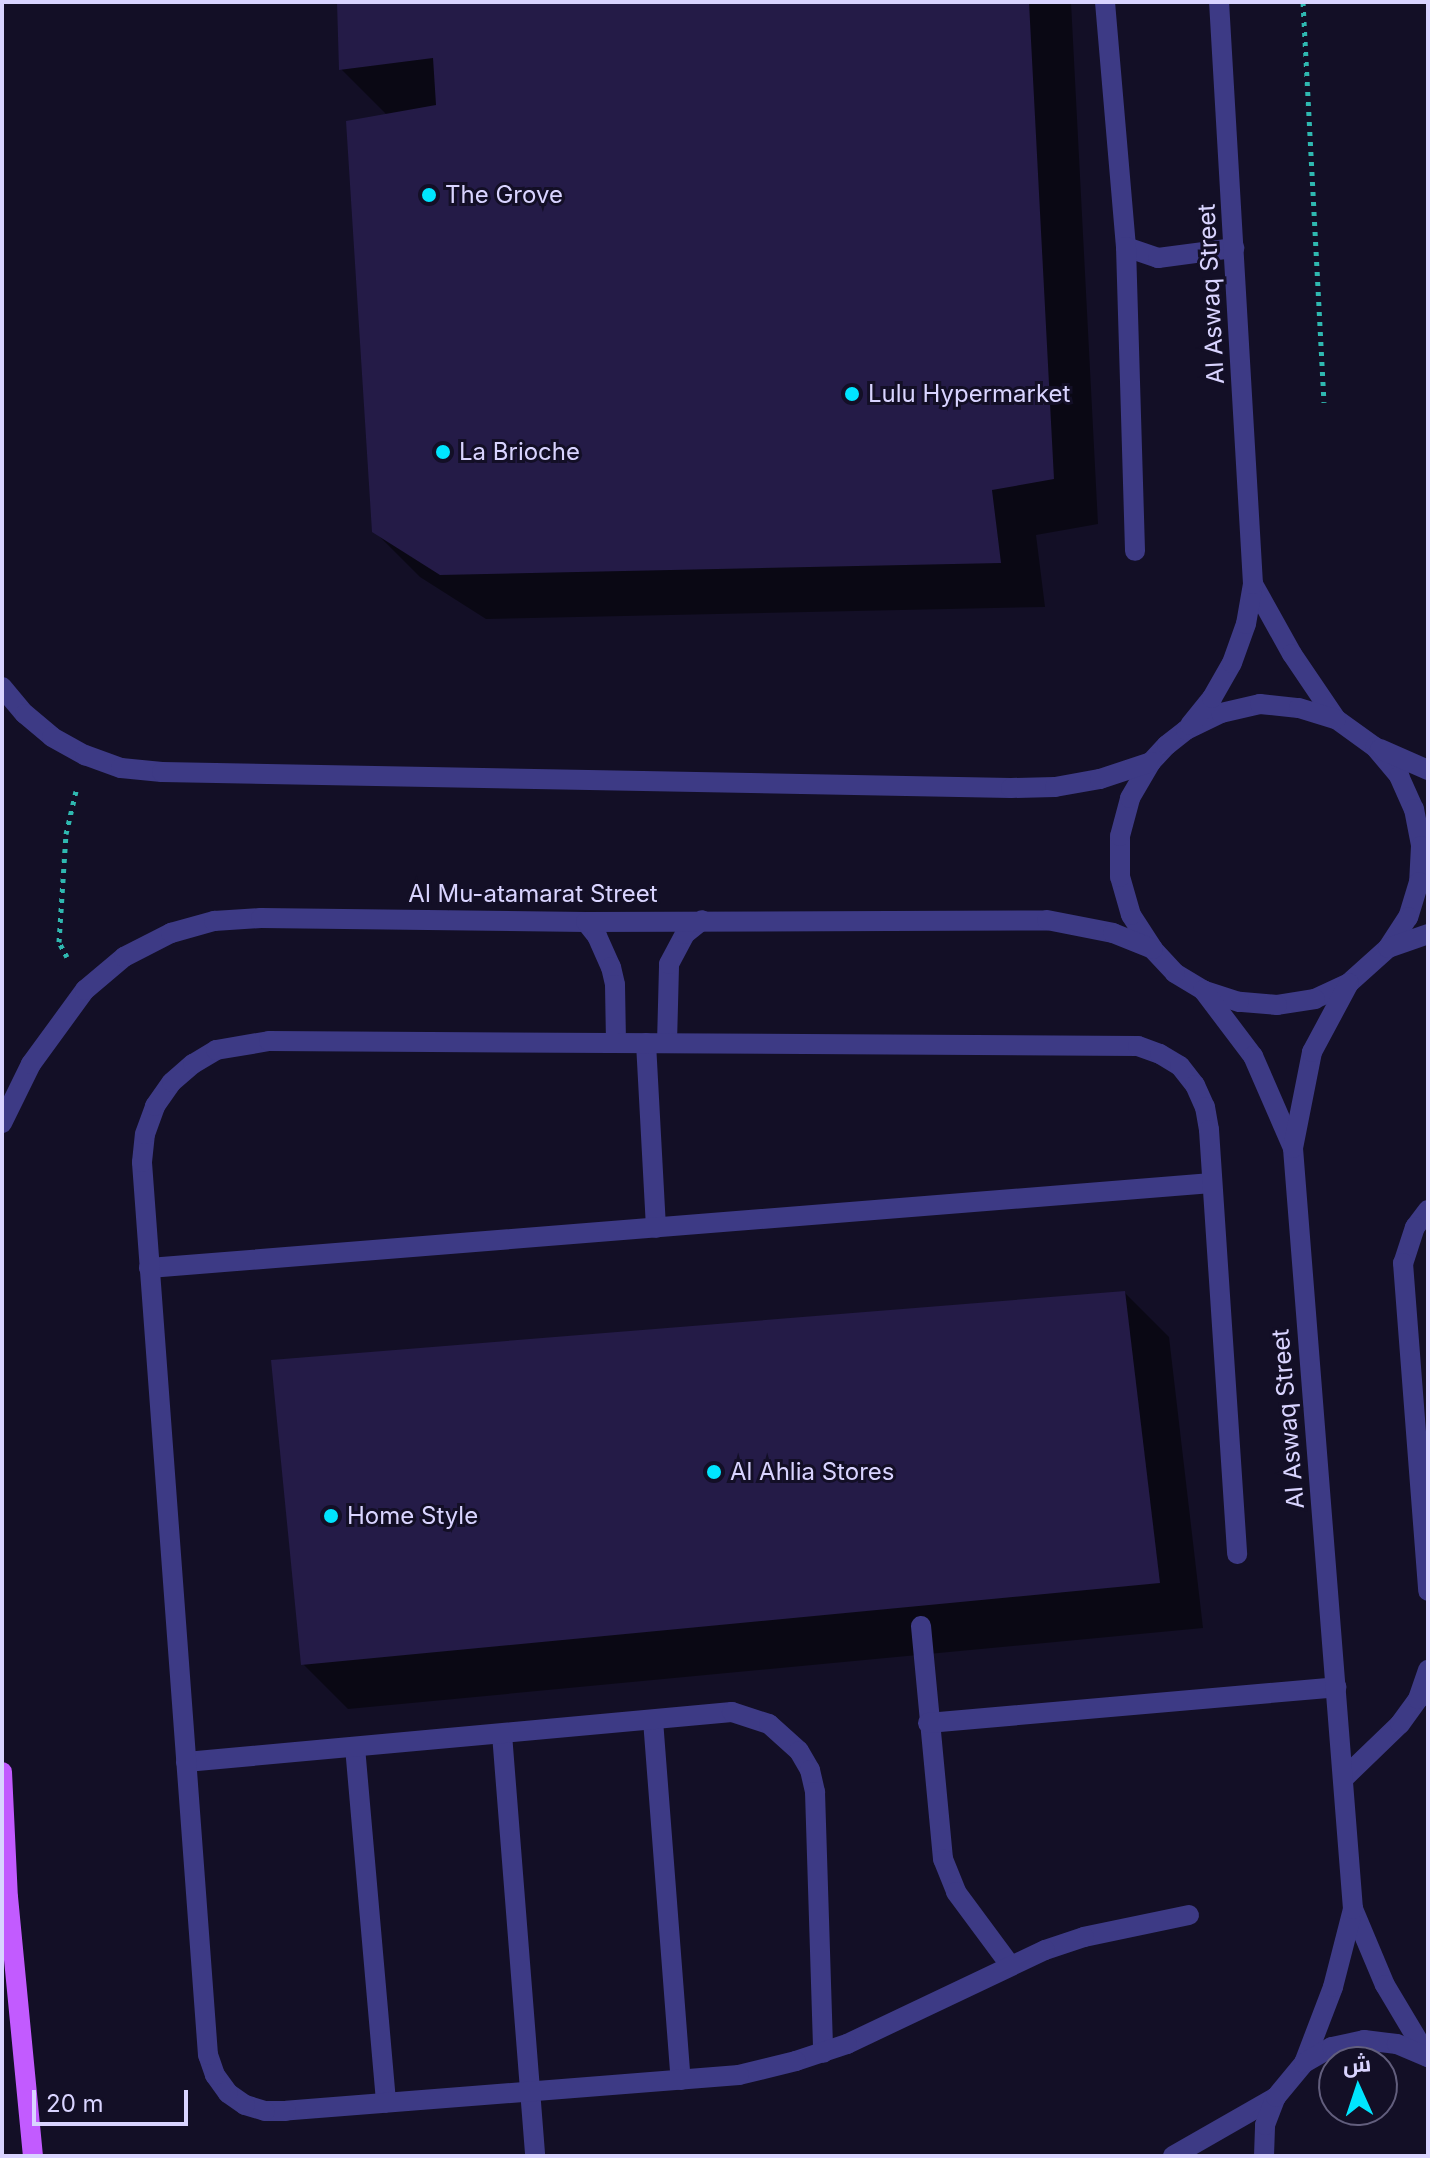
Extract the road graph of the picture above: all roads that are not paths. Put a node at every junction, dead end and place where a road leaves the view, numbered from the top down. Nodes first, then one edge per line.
1 (1105, 2) edge
2 (1219, 2) edge
3 (1126, 247) junction
4 (1234, 248) junction
5 (1135, 551) dead end
6 (1253, 584) junction
7 (2, 687) edge
8 (1336, 719) junction
9 (1186, 730) junction
10 (1375, 747) junction
11 (1151, 762) junction
12 (1428, 770) edge
13 (702, 920) junction
14 (586, 922) junction
15 (1428, 934) edge
16 (1388, 948) junction
17 (1153, 949) junction
18 (1349, 983) junction
19 (1203, 990) junction
20 (616, 1043) junction
21 (646, 1043) junction
22 (667, 1043) junction
23 (2, 1123) edge
24 (1293, 1148) junction
25 (1212, 1183) junction
26 (1428, 1210) edge
27 (656, 1228) junction
28 (149, 1268) junction
29 (1237, 1554) dead end
30 (1428, 1591) edge
31 (921, 1626) dead end
32 (1428, 1670) edge
33 (1336, 1687) junction
34 (653, 1720) junction
35 (928, 1723) junction
36 (502, 1734) junction
37 (355, 1747) junction
38 (186, 1762) junction
39 (2, 1772) edge
40 (1343, 1779) junction
41 (1353, 1909) junction
42 (1189, 1915) dead end
43 (1010, 1965) junction
44 (823, 2053) junction
45 (1428, 2057) edge
46 (1304, 2063) junction
47 (681, 2080) junction
48 (530, 2092) junction
49 (1276, 2097) junction
50 (386, 2103) junction
51 (33, 2156) edge
52 (535, 2156) edge
53 (1173, 2156) edge
54 (1264, 2156) edge

1 - 3 street
2 - 4 street, Al Aswaq Street
3 - 4 street
3 - 5 street
4 - 6 street, Al Aswaq Street
6 - 8 street, Al Aswaq Street
6 - 9 street, Al Aswaq Street
7 - 11 street
8 - 9 street
8 - 10 street
9 - 11 street
10 - 12 street
10 - 16 street
11 - 17 street
13 - 14 street, Al Mu-atamarat Street
13 - 17 street, Al Mu-atamarat Street
13 - 22 street
14 - 20 street
14 - 23 street, Al Mu-atamarat Street
15 - 16 street
16 - 18 street
17 - 19 street
18 - 19 street
18 - 24 street, Al Aswaq Street
19 - 24 street, Al Aswaq Street
20 - 21 street
20 - 28 street
21 - 22 street
21 - 27 street
22 - 25 street
24 - 33 street, Al Aswaq Street
25 - 27 street
25 - 29 street
26 - 30 street
27 - 28 street
28 - 38 street
31 - 35 street
32 - 40 street
33 - 35 street
33 - 40 street, Al Aswaq Street
34 - 36 street
34 - 44 street
34 - 47 street
35 - 43 street
36 - 37 street
36 - 48 street
37 - 38 street
37 - 50 street
38 - 50 street
39 - 51 main road
40 - 41 street, Al Aswaq Street
41 - 45 street, Al Aswaq Street
41 - 46 street, Al Aswaq Street
42 - 43 street
43 - 44 street
44 - 47 street
45 - 46 street
46 - 49 street
47 - 48 street
48 - 50 street
48 - 52 street
49 - 53 street
49 - 54 street

